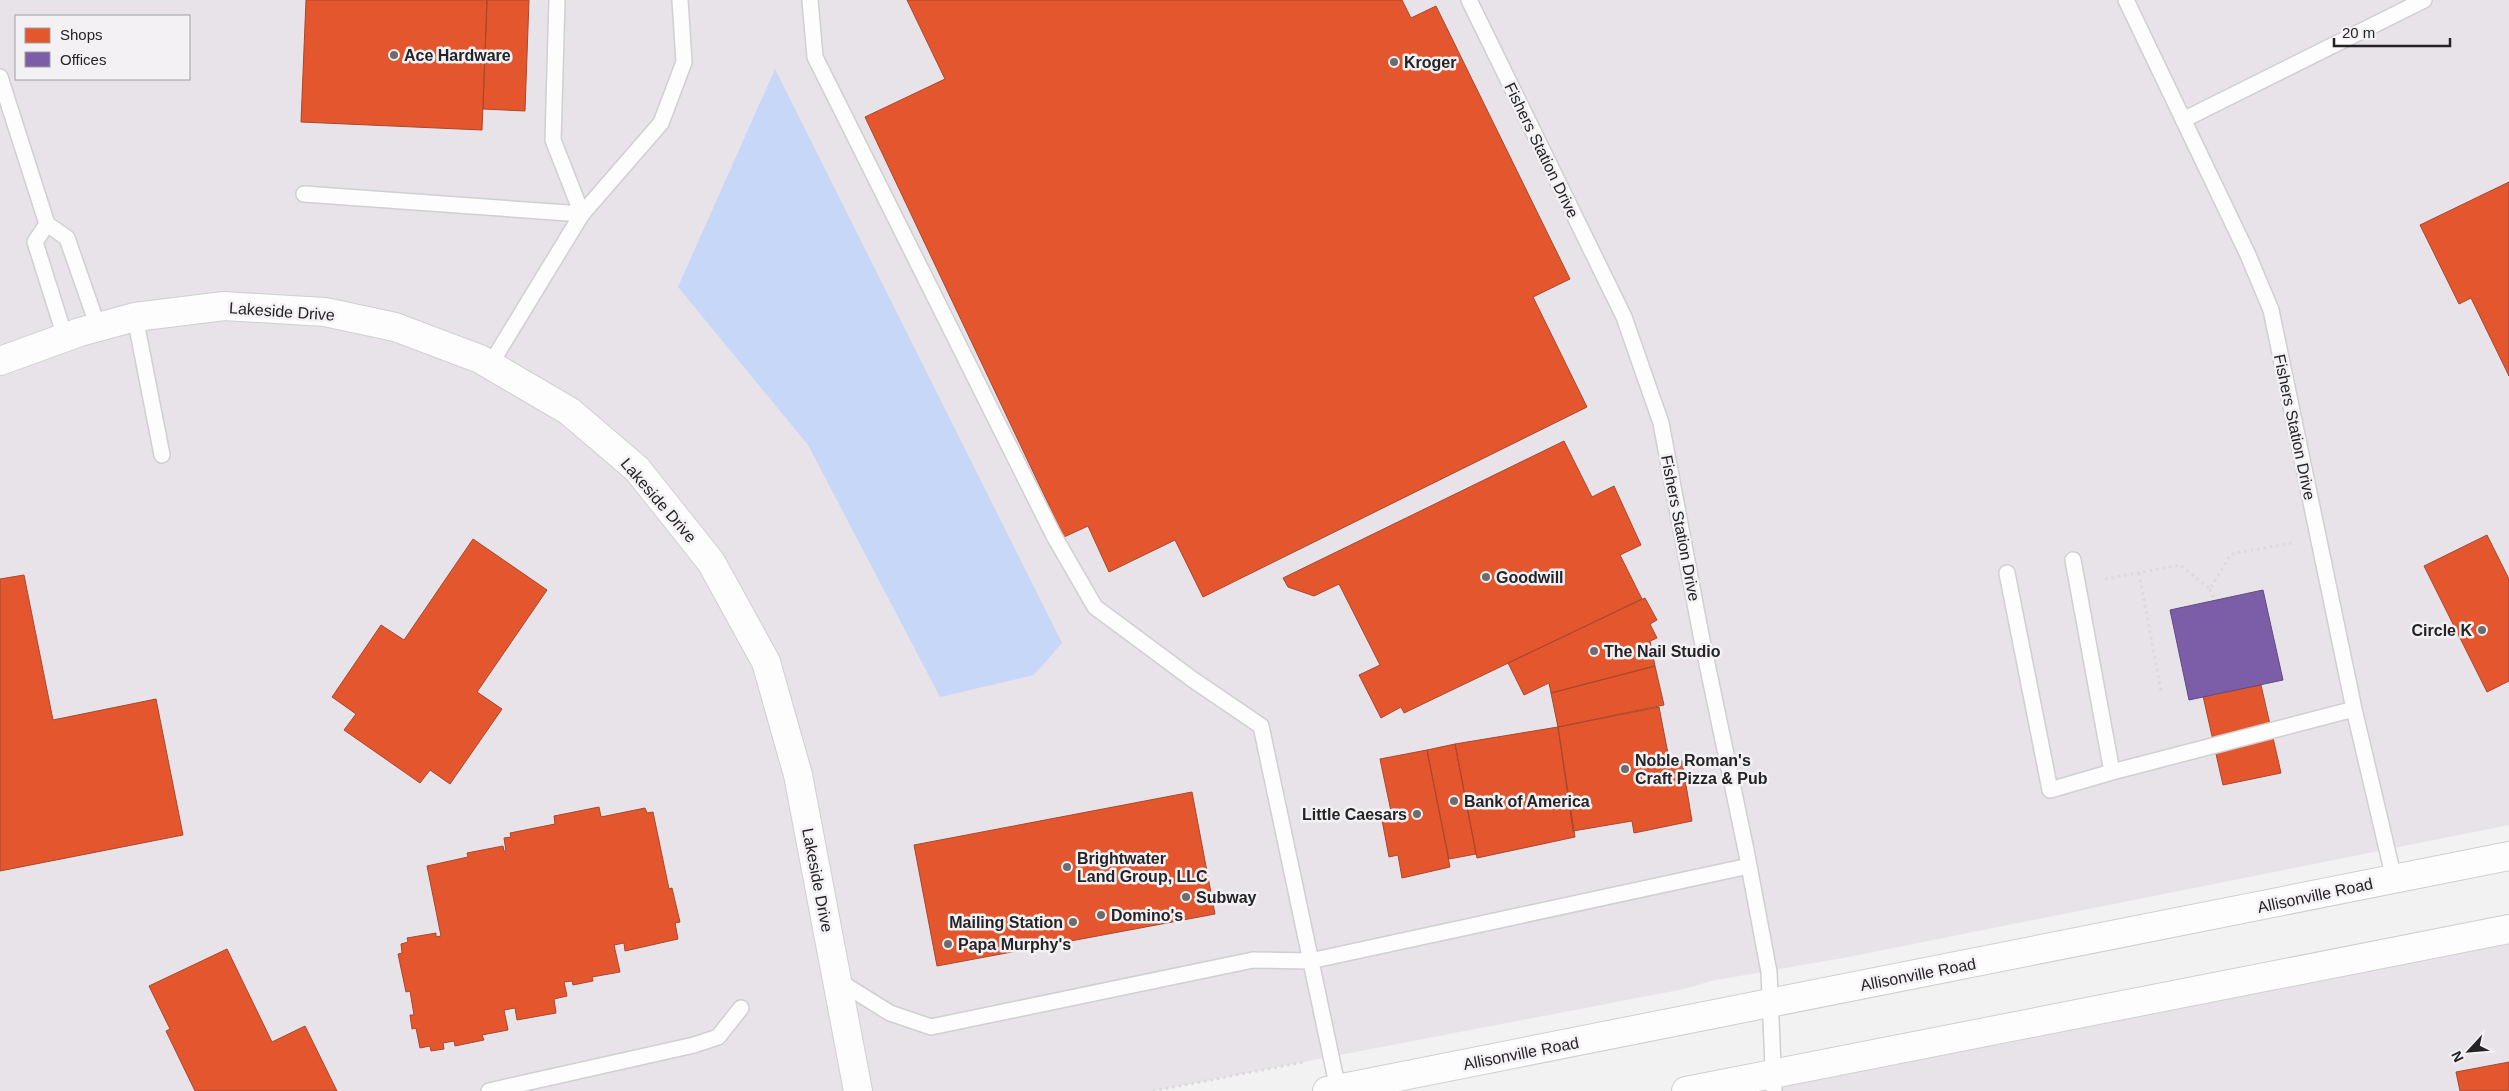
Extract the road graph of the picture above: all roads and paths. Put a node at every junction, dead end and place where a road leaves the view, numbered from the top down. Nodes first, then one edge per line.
1 (557, 0) edge
2 (680, 0) edge
3 (810, 0) edge
4 (1469, 0) edge
5 (2126, 0) edge
6 (2424, 0) edge
7 (0, 78) edge
8 (2183, 120) junction
9 (304, 194) dead end
10 (582, 214) junction
11 (47, 224) junction
12 (135, 317) junction
13 (98, 327) junction
14 (65, 337) junction
15 (0, 361) edge
16 (490, 365) junction
17 (162, 455) dead end
18 (2296, 543) dead end
19 (2073, 560) dead end
20 (2007, 573) dead end
21 (2138, 573) junction
22 (2105, 579) dead end
23 (2210, 588) junction
24 (2215, 601) dead end
25 (2161, 690) dead end
26 (2354, 709) junction
27 (2112, 772) junction
28 (2509, 856) edge
29 (1749, 866) junction
30 (2394, 879) junction
31 (2509, 930) edge
32 (1310, 961) junction
33 (837, 980) junction
34 (1770, 1002) junction
35 (741, 1008) dead end
36 (1773, 1082) edge
37 (1332, 1090) edge
38 (489, 1091) edge
39 (858, 1091) edge
40 (1686, 1091) edge

1 - 10 lane
2 - 10 lane
3 - 32 lane
4 - 29 lane, Fishers Station Drive
5 - 8 lane, Fishers Station Drive
6 - 8 lane
7 - 11 lane
8 - 26 lane, Fishers Station Drive
9 - 10 lane
10 - 16 lane
11 - 13 lane
11 - 14 lane
12 - 13 main road, Lakeside Drive
12 - 16 main road, Lakeside Drive
12 - 17 lane
13 - 14 main road, Lakeside Drive
14 - 15 main road, Lakeside Drive
16 - 33 main road, Lakeside Drive
18 - 23 path
19 - 27 lane
20 - 27 lane
21 - 22 path
21 - 23 path
21 - 25 path
23 - 24 path
26 - 27 lane
26 - 30 lane, Fishers Station Drive
28 - 30 main road, Allisonville Road
29 - 32 lane
29 - 34 lane, Fishers Station Drive
30 - 34 main road, Allisonville Road
31 - 36 main road
32 - 33 lane
32 - 37 lane
33 - 39 main road, Lakeside Drive
34 - 36 lane, Fishers Station Drive
34 - 37 main road, Allisonville Road
35 - 38 lane
36 - 40 main road

